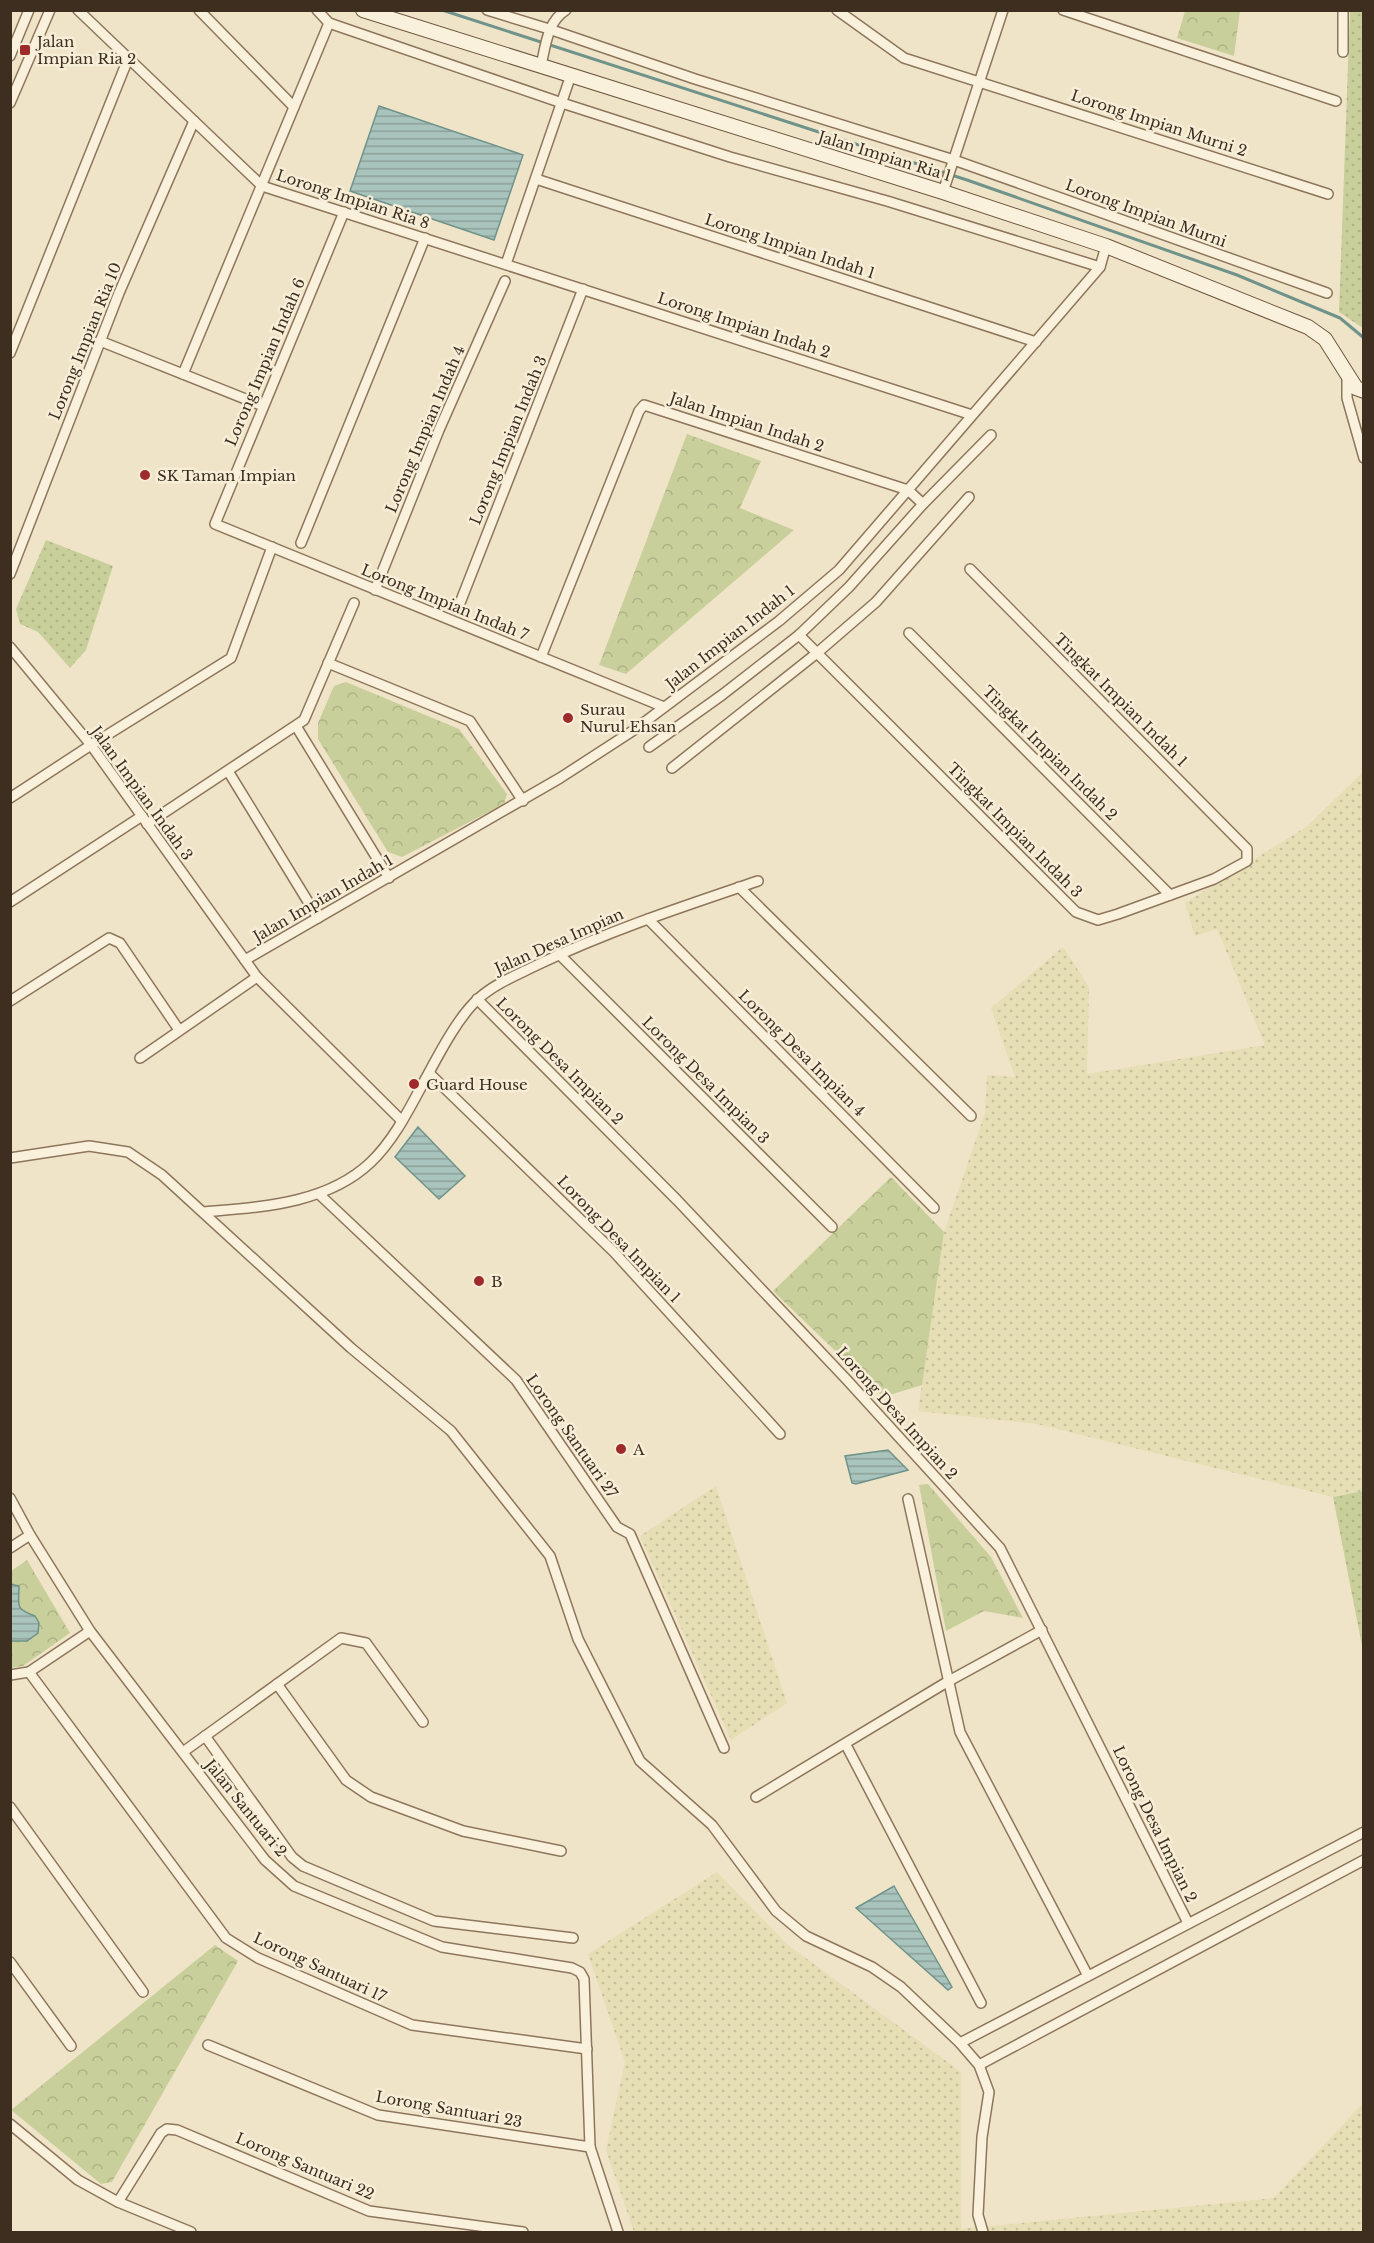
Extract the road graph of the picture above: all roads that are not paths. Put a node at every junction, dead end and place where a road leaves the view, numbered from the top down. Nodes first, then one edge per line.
1 (29, 10) edge
2 (50, 10) edge
3 (78, 10) edge
4 (199, 10) edge
5 (317, 10) edge
6 (363, 10) edge
7 (487, 10) edge
8 (566, 10) edge
9 (837, 10) edge
10 (1003, 10) edge
11 (1063, 10) edge
12 (1343, 10) edge
13 (329, 23) junction
14 (549, 29) junction
15 (1342, 52) dead end
16 (10, 56) edge
17 (128, 59) junction
18 (543, 59) junction
19 (571, 75) junction
20 (980, 81) junction
21 (14, 85) edge
22 (1336, 101) dead end
23 (10, 103) edge
24 (562, 103) junction
25 (294, 107) junction
26 (194, 122) junction
27 (953, 164) junction
28 (536, 179) junction
29 (262, 186) junction
30 (945, 186) junction
31 (1328, 194) dead end
32 (344, 212) junction
33 (425, 238) junction
34 (1106, 246) junction
35 (506, 264) junction
36 (1100, 267) junction
37 (505, 281) dead end
38 (583, 289) junction
39 (1328, 293) dead end
40 (100, 341) junction
41 (1036, 342) junction
42 (10, 353) edge
43 (183, 374) junction
44 (1346, 374) junction
45 (1364, 391) edge
46 (263, 406) junction
47 (972, 415) junction
48 (991, 435) dead end
49 (1363, 452) edge
50 (908, 490) junction
51 (969, 497) dead end
52 (923, 504) junction
53 (214, 524) joint
54 (301, 543) dead end
55 (272, 547) junction
56 (970, 569) dead end
57 (10, 574) edge
58 (375, 590) junction
59 (354, 603) dead end
60 (460, 603) dead end
61 (909, 633) dead end
62 (799, 635) junction
63 (12, 652) edge
64 (817, 653) junction
65 (541, 657) junction
66 (328, 663) junction
67 (664, 707) junction
68 (296, 726) junction
69 (90, 745) junction
70 (649, 747) dead end
71 (672, 768) dead end
72 (228, 771) junction
73 (10, 798) edge
74 (523, 801) junction
75 (144, 820) junction
76 (1248, 855) joint
77 (389, 878) junction
78 (758, 881) dead end
79 (739, 887) junction
80 (1170, 895) junction
81 (10, 903) edge
82 (318, 918) junction
83 (648, 919) junction
84 (559, 954) junction
85 (245, 960) junction
86 (257, 977) junction
87 (477, 999) junction
88 (10, 1001) edge
89 (179, 1030) junction
90 (140, 1058) dead end
91 (429, 1073) junction
92 (971, 1116) dead end
93 (402, 1121) junction
94 (10, 1158) edge
95 (319, 1194) junction
96 (934, 1208) dead end
97 (204, 1212) junction
98 (832, 1227) dead end
99 (780, 1434) dead end
100 (10, 1498) edge
101 (908, 1499) dead end
102 (30, 1535) junction
103 (10, 1548) edge
104 (1042, 1630) junction
105 (90, 1631) junction
106 (29, 1672) junction
107 (10, 1675) edge
108 (947, 1682) junction
109 (277, 1684) junction
110 (423, 1722) dead end
111 (205, 1736) junction
112 (846, 1744) junction
113 (724, 1748) dead end
114 (183, 1752) junction
115 (756, 1797) dead end
116 (10, 1807) edge
117 (1364, 1832) edge
118 (561, 1851) dead end
119 (1364, 1860) edge
120 (1188, 1923) junction
121 (573, 1938) dead end
122 (10, 1962) edge
123 (1088, 1976) junction
124 (143, 1992) dead end
125 (981, 2003) dead end
126 (960, 2043) junction
127 (208, 2045) dead end
128 (71, 2046) dead end
129 (587, 2049) junction
130 (979, 2065) junction
131 (10, 2124) edge
132 (590, 2146) junction
133 (118, 2202) junction
134 (191, 2232) edge
135 (523, 2232) edge
136 (618, 2232) edge
137 (982, 2232) edge

1 - 16 street
2 - 21 street
3 - 17 street, Lorong Impian Ria 8
4 - 25 street
5 - 13 street
6 - 18 street, Jalan Impian Ria 1
7 - 14 street, Lorong Impian Murni
8 - 14 street
9 - 20 street, Lorong Impian Murni 2
10 - 20 street
11 - 22 street
12 - 15 street
13 - 24 street
13 - 25 street
14 - 18 street
14 - 27 street, Lorong Impian Murni
17 - 26 street, Lorong Impian Ria 8
17 - 42 street
18 - 19 street, Jalan Impian Ria 1
19 - 24 street
19 - 30 street, Jalan Impian Ria 1
20 - 27 street
20 - 31 street, Lorong Impian Murni 2
21 - 23 street
24 - 28 street
24 - 36 street
25 - 29 street
26 - 29 street, Lorong Impian Ria 8
26 - 40 street, Lorong Impian Ria 10
27 - 30 street
27 - 39 street, Lorong Impian Murni
28 - 35 street
28 - 41 street, Lorong Impian Indah 1
29 - 32 street, Lorong Impian Ria 8
29 - 43 street
30 - 34 street, Jalan Impian Ria 1
32 - 33 street, Lorong Impian Ria 8
32 - 46 street, Lorong Impian Indah 6
33 - 35 street, Lorong Impian Ria 8
33 - 54 street
34 - 36 street, Jalan Impian Indah 1
34 - 44 street, Jalan Impian Ria 1
35 - 38 street, Lorong Impian Indah 2
36 - 41 street, Jalan Impian Indah 1
37 - 58 street, Lorong Impian Indah 4
38 - 47 street, Lorong Impian Indah 2
38 - 60 street, Lorong Impian Indah 3
40 - 43 street
40 - 57 street, Lorong Impian Ria 10
41 - 47 street, Jalan Impian Indah 1
43 - 46 street
44 - 45 street, Jalan Impian Ria 1
44 - 49 street
46 - 53 street, Lorong Impian Indah 6
47 - 50 street, Jalan Impian Indah 1
48 - 52 street
50 - 52 street, Jalan Impian Indah 2
50 - 65 street, Jalan Impian Indah 2
50 - 67 street, Jalan Impian Indah 1
51 - 64 street
52 - 62 street
53 - 55 street, Lorong Impian Indah 7
55 - 58 street, Lorong Impian Indah 7
55 - 69 street
56 - 76 street, Tingkat Impian Indah 1
58 - 65 street, Lorong Impian Indah 7
59 - 66 street
61 - 80 street, Tingkat Impian Indah 2
62 - 64 street, Tingkat Impian Indah 3
62 - 70 street
63 - 69 street, Jalan Impian Indah 3
64 - 71 street
64 - 80 street, Tingkat Impian Indah 3
65 - 67 street, Lorong Impian Indah 7
66 - 68 street
66 - 74 street
67 - 74 street, Jalan Impian Indah 1
68 - 72 street
68 - 77 street
69 - 73 street
69 - 75 street, Jalan Impian Indah 3
72 - 75 street
72 - 82 street
74 - 77 street, Jalan Impian Indah 1
75 - 81 street
75 - 85 street, Jalan Impian Indah 3
76 - 80 street, Tingkat Impian Indah 3
77 - 82 street, Jalan Impian Indah 1
78 - 79 street, Jalan Desa Impian
79 - 83 street, Jalan Desa Impian
79 - 92 street
82 - 85 street, Jalan Impian Indah 1
83 - 84 street, Jalan Desa Impian
83 - 96 street, Lorong Desa Impian 4
84 - 87 street, Jalan Desa Impian
84 - 98 street, Lorong Desa Impian 3
85 - 86 street, Jalan Impian Indah 3
86 - 89 street
86 - 93 street, Jalan Impian Indah 3
87 - 91 street, Jalan Desa Impian
87 - 104 street, Lorong Desa Impian 2
88 - 89 street
89 - 90 street
91 - 93 street, Jalan Desa Impian
91 - 99 street, Lorong Desa Impian 1
93 - 95 street, Jalan Desa Impian
94 - 97 street
95 - 97 street, Jalan Desa Impian
95 - 113 street, Lorong Santuari 27
97 - 126 street
100 - 102 street, Jalan Santuari 2
101 - 108 street
102 - 103 street
102 - 105 street, Jalan Santuari 2
104 - 108 street
104 - 120 street, Lorong Desa Impian 2
105 - 106 street
105 - 114 street, Jalan Santuari 2
106 - 107 street
106 - 129 street, Lorong Santuari 17
108 - 112 street
108 - 123 street
109 - 110 street
109 - 111 street
109 - 118 street
111 - 114 street
111 - 121 street
112 - 115 street
112 - 125 street
114 - 129 street, Jalan Santuari 2
116 - 124 street
117 - 120 street, Lorong Desa Impian 2
119 - 130 street
120 - 123 street, Lorong Desa Impian 2
122 - 128 street
123 - 126 street, Lorong Desa Impian 2
126 - 130 street
127 - 132 street, Lorong Santuari 23
129 - 132 street
130 - 137 street
131 - 133 street
132 - 136 street
133 - 134 street
133 - 135 street, Lorong Santuari 22

